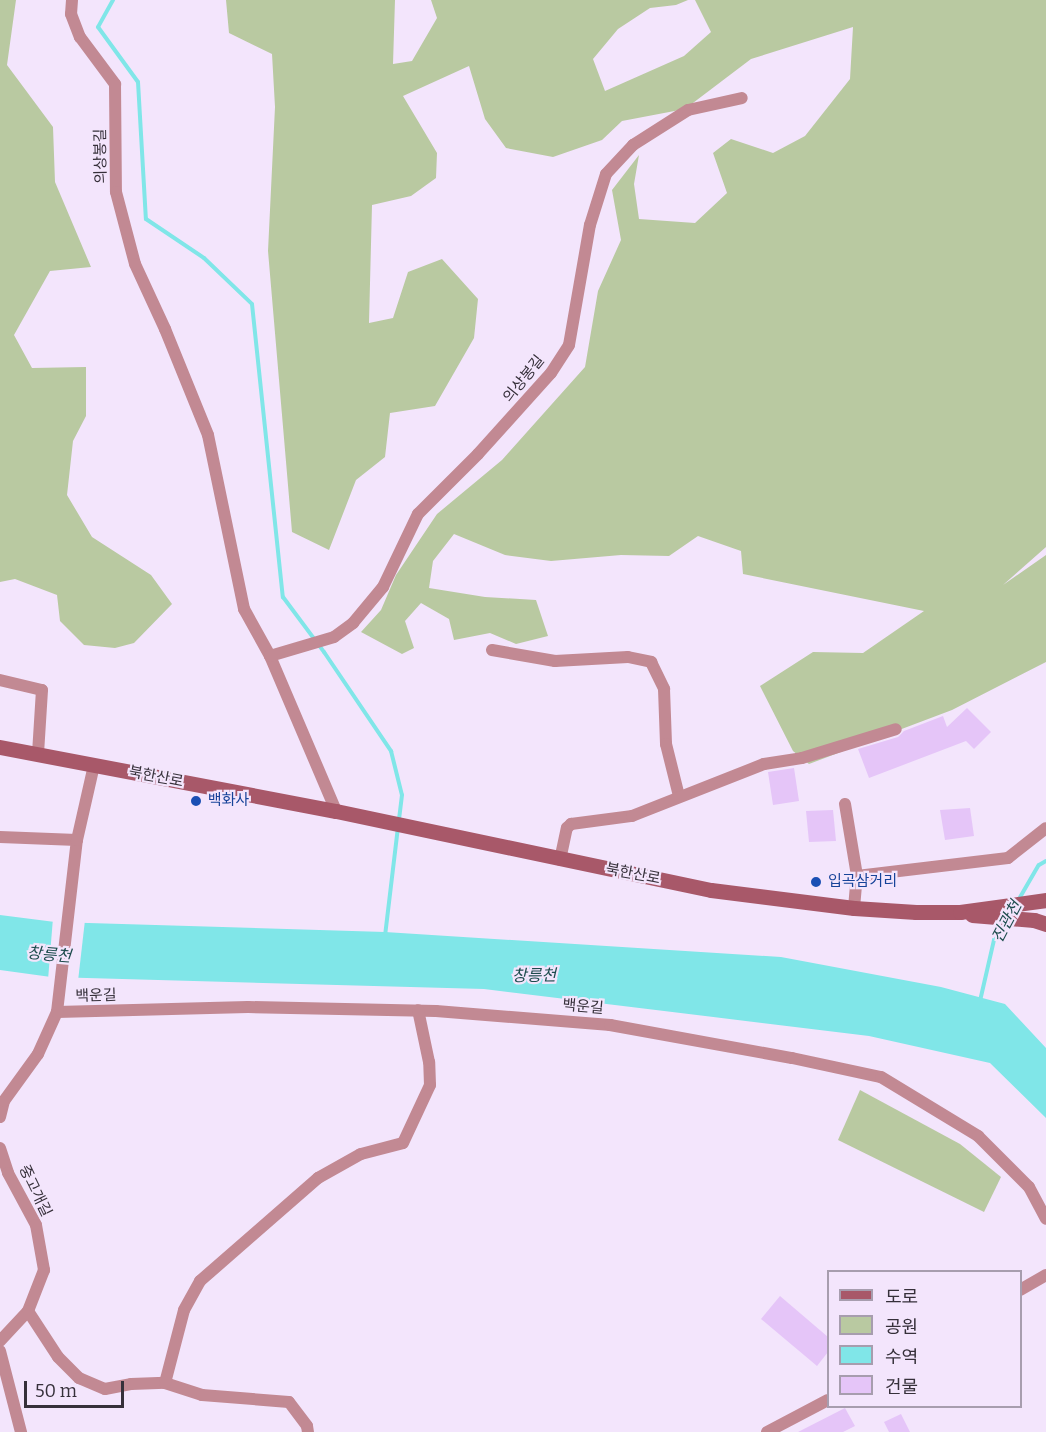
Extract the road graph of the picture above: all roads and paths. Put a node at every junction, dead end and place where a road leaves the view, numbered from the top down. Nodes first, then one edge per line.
1 (72, 0) edge
2 (742, 98) dead end
3 (492, 651) dead end
4 (270, 656) junction
5 (0, 680) edge
6 (896, 729) dead end
7 (0, 747) edge
8 (38, 754) junction
9 (94, 765) junction
10 (680, 796) junction
11 (846, 804) dead end
12 (336, 811) junction
13 (1046, 828) edge
14 (0, 837) edge
15 (77, 840) junction
16 (560, 860) junction
17 (857, 876) junction
18 (1046, 900) edge
19 (854, 908) junction
20 (960, 912) junction
21 (1040, 922) edge
22 (418, 1010) junction
23 (57, 1012) junction
24 (2, 1100) edge
25 (0, 1118) edge
26 (0, 1148) edge
27 (1046, 1219) edge
28 (1046, 1275) edge
29 (1022, 1289) edge
30 (28, 1311) junction
31 (0, 1341) edge
32 (0, 1351) edge
33 (165, 1383) junction
34 (827, 1401) edge
35 (21, 1432) edge
36 (308, 1432) edge
37 (767, 1432) edge

1 - 4 street, 의상봉길
2 - 4 street, 의상봉길
3 - 10 street
4 - 12 street, 의상봉길
5 - 8 street
6 - 10 street
7 - 8 main road, 북한산로
8 - 9 main road, 북한산로
9 - 12 main road, 북한산로
9 - 15 street
10 - 16 street
11 - 17 street
12 - 16 main road, 북한산로
13 - 17 street
14 - 15 street
15 - 23 street
16 - 19 main road, 북한산로
17 - 19 street
18 - 20 main road
19 - 20 main road, 북한산로
20 - 21 main road
22 - 23 street, 백운길
22 - 27 street, 백운길
22 - 33 street
23 - 24 street
24 - 25 street
26 - 30 street, 중고개길
28 - 29 street
30 - 31 street, 중고개길
30 - 33 street
32 - 35 street
33 - 36 street
34 - 37 street

